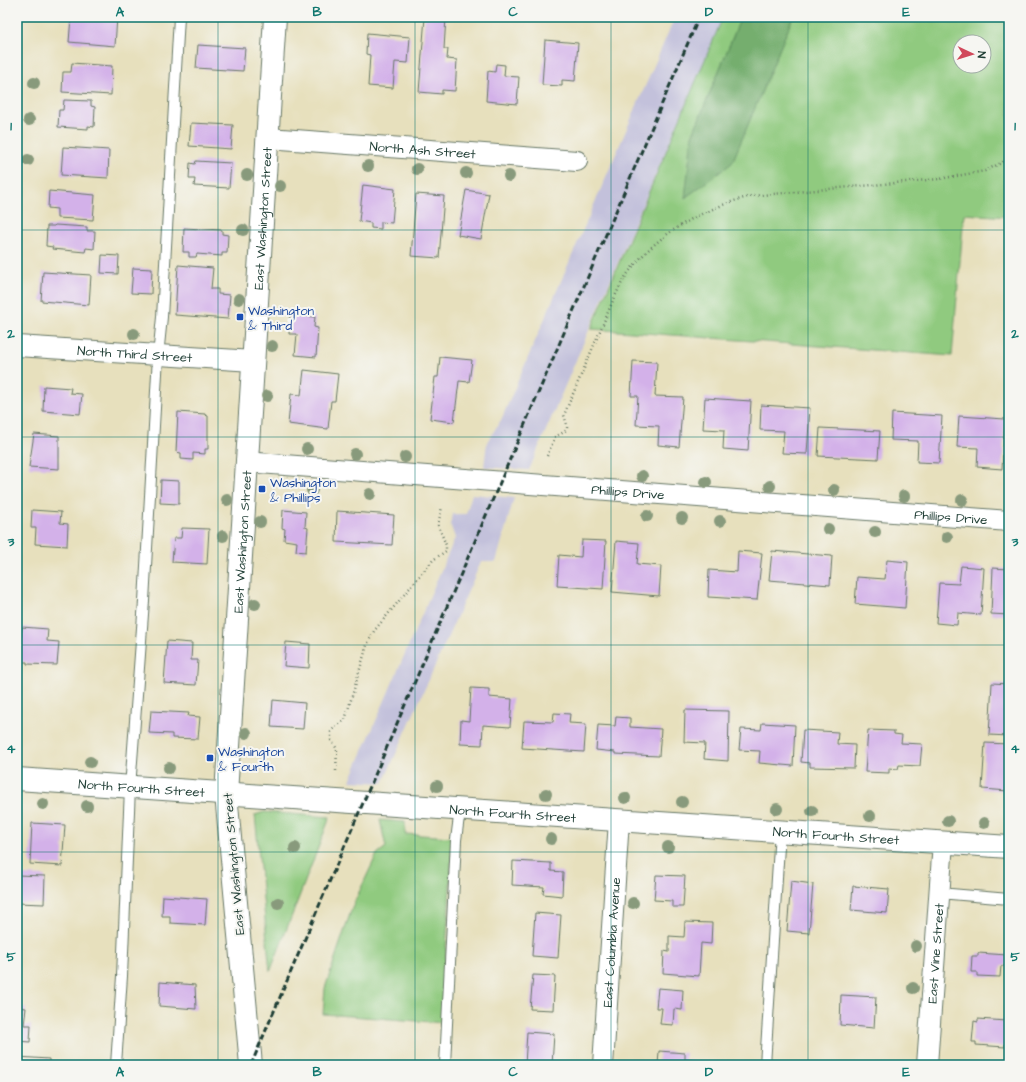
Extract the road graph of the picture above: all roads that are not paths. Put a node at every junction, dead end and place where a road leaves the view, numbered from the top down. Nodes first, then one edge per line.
1 (179, 17) edge
2 (275, 17) edge
3 (268, 138) junction
4 (577, 160) dead end
5 (17, 346) edge
6 (158, 356) junction
7 (253, 361) junction
8 (246, 462) junction
9 (1009, 520) edge
10 (17, 779) edge
11 (130, 788) junction
12 (226, 794) junction
13 (460, 809) junction
14 (619, 820) junction
15 (780, 831) junction
16 (943, 842) junction
17 (1009, 846) edge
18 (939, 893) junction
19 (1009, 899) edge
20 (116, 1065) edge
21 (251, 1065) edge
22 (445, 1065) edge
23 (603, 1065) edge
24 (765, 1065) edge
25 (927, 1065) edge

1 - 6 lane
2 - 3 street, East Washington Street
3 - 4 street, North Ash Street
3 - 7 street, East Washington Street
5 - 6 street, North Third Street
6 - 7 street, North Third Street
6 - 11 lane
7 - 8 street, East Washington Street
8 - 9 street, Phillips Drive
8 - 12 street, East Washington Street
10 - 11 street, North Fourth Street
11 - 12 street, North Fourth Street
11 - 20 lane
12 - 13 street, North Fourth Street
12 - 21 street, East Washington Street
13 - 14 street, North Fourth Street
13 - 22 lane
14 - 15 street, North Fourth Street
14 - 23 street, East Columbia Avenue
15 - 16 street, North Fourth Street
15 - 24 lane
16 - 17 street, North Fourth Street
16 - 18 street, East Vine Street
18 - 19 lane
18 - 25 street, East Vine Street

